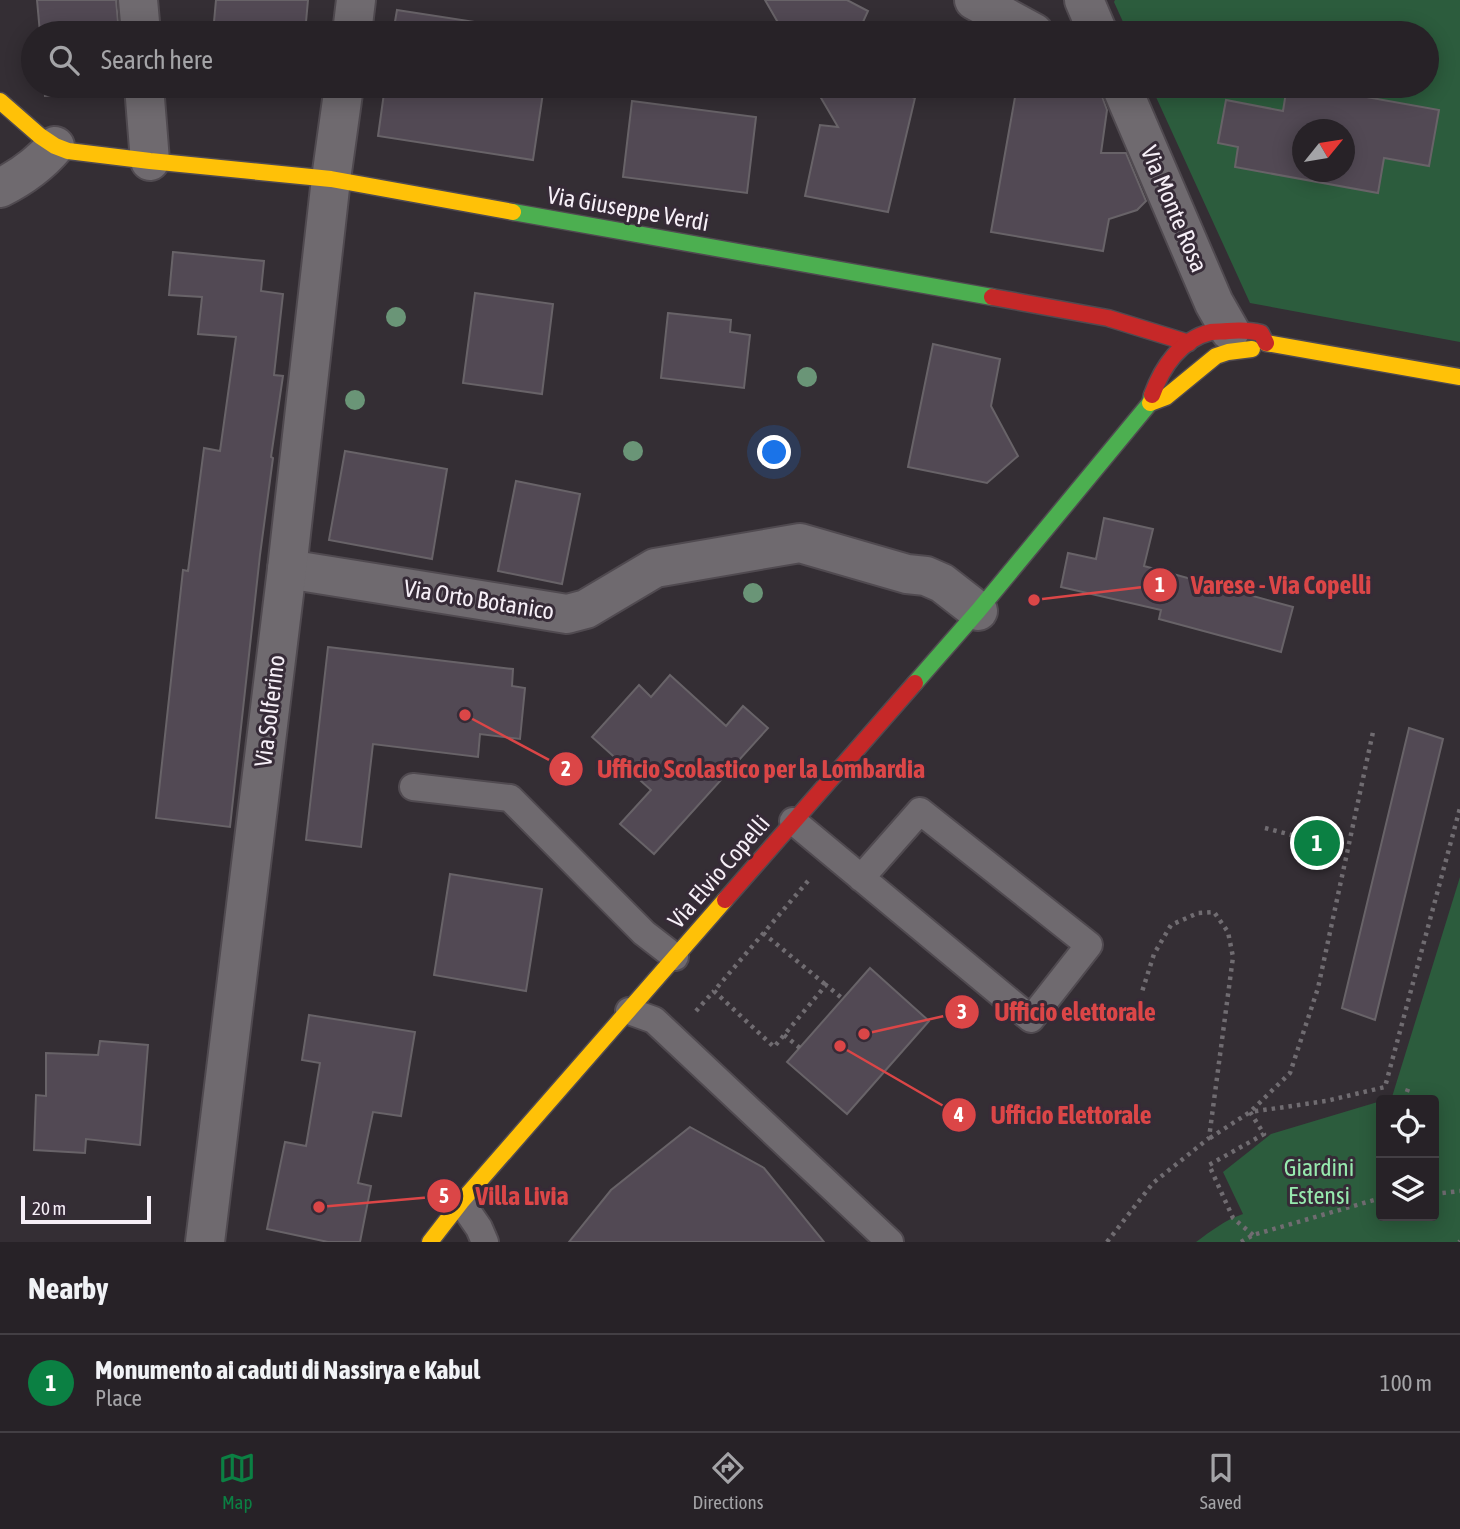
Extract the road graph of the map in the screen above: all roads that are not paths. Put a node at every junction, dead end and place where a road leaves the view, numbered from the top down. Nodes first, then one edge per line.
1 (138, 0) edge
2 (356, 0) edge
3 (974, 0) edge
4 (140, 21) edge
5 (353, 21) edge
6 (1012, 21) edge
7 (145, 98) edge
8 (342, 98) edge
9 (1126, 98) edge
10 (0, 101) edge
11 (55, 146) junction
12 (150, 161) junction
13 (331, 179) junction
14 (0, 188) edge
15 (1230, 331) junction
16 (1189, 342) junction
17 (1266, 343) junction
18 (1460, 377) edge
19 (1150, 403) junction
20 (287, 569) junction
21 (978, 611) junction
22 (413, 787) dead end
23 (793, 821) junction
24 (861, 878) junction
25 (675, 957) junction
26 (629, 1011) junction
27 (461, 1202) junction
28 (205, 1242) edge
29 (430, 1242) edge
30 (485, 1242) edge
31 (890, 1242) edge

1 - 4 street
2 - 5 street
3 - 6 street
7 - 12 street
8 - 13 street, Via Solferino
9 - 15 street, Via Monte Rosa
10 - 11 main road
11 - 12 main road, Via Giuseppe Verdi
11 - 14 street
12 - 13 main road, Via Giuseppe Verdi
13 - 16 main road, Via Giuseppe Verdi
13 - 20 street, Via Solferino
15 - 16 main road, Via Elvio Copelli
15 - 17 main road, Via Elvio Copelli
16 - 19 main road, Via Elvio Copelli
17 - 18 main road
17 - 19 main road, Via Elvio Copelli
19 - 21 main road, Via Elvio Copelli
20 - 21 street, Via Orto Botanico
20 - 28 street, Via Solferino
21 - 23 main road, Via Elvio Copelli
22 - 25 lane
23 - 24 lane
23 - 25 main road, Via Elvio Copelli
24 - 24 lane
25 - 26 main road, Via Elvio Copelli
26 - 27 main road, Via Elvio Copelli
26 - 31 lane
27 - 29 main road, Via Elvio Copelli
27 - 30 lane

